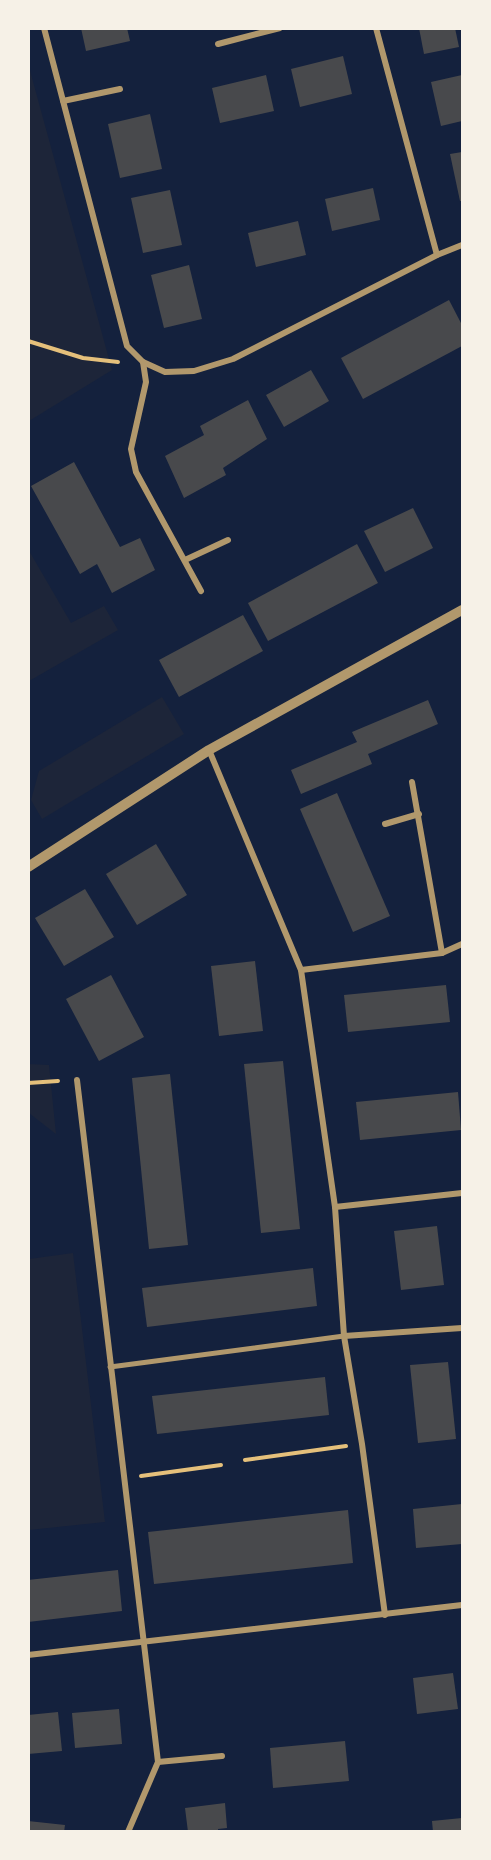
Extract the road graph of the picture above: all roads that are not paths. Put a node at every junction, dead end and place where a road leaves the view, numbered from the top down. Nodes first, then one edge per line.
1 (45, 28) edge
2 (279, 28) edge
3 (376, 28) edge
4 (218, 44) dead end
5 (120, 88) dead end
6 (63, 101) junction
7 (462, 245) edge
8 (437, 255) junction
9 (143, 362) junction
10 (228, 540) dead end
11 (185, 560) junction
12 (201, 591) dead end
13 (462, 610) edge
14 (209, 750) junction
15 (411, 782) dead end
16 (418, 814) junction
17 (385, 824) dead end
18 (28, 867) edge
19 (462, 944) edge
20 (442, 953) junction
21 (301, 970) junction
22 (77, 1080) road end
23 (462, 1193) edge
24 (335, 1207) junction
25 (462, 1328) edge
26 (344, 1336) junction
27 (110, 1367) junction
28 (462, 1605) edge
29 (385, 1615) junction
30 (143, 1643) junction
31 (28, 1655) edge
32 (222, 1756) dead end
33 (158, 1762) junction
34 (128, 1832) edge

1 - 6 street
2 - 4 street
3 - 8 street
5 - 6 street
6 - 9 street
7 - 8 street
8 - 9 street
9 - 11 street
10 - 11 street
11 - 12 street
13 - 14 street
14 - 18 street
14 - 21 street
15 - 16 street
16 - 17 street
16 - 20 street
19 - 20 street
20 - 21 street
21 - 24 street
22 - 27 street
23 - 24 street
24 - 26 street
25 - 26 street
26 - 27 street
26 - 29 street
27 - 30 street
28 - 29 street
29 - 30 street
30 - 31 street
30 - 33 street
32 - 33 street
33 - 34 street

